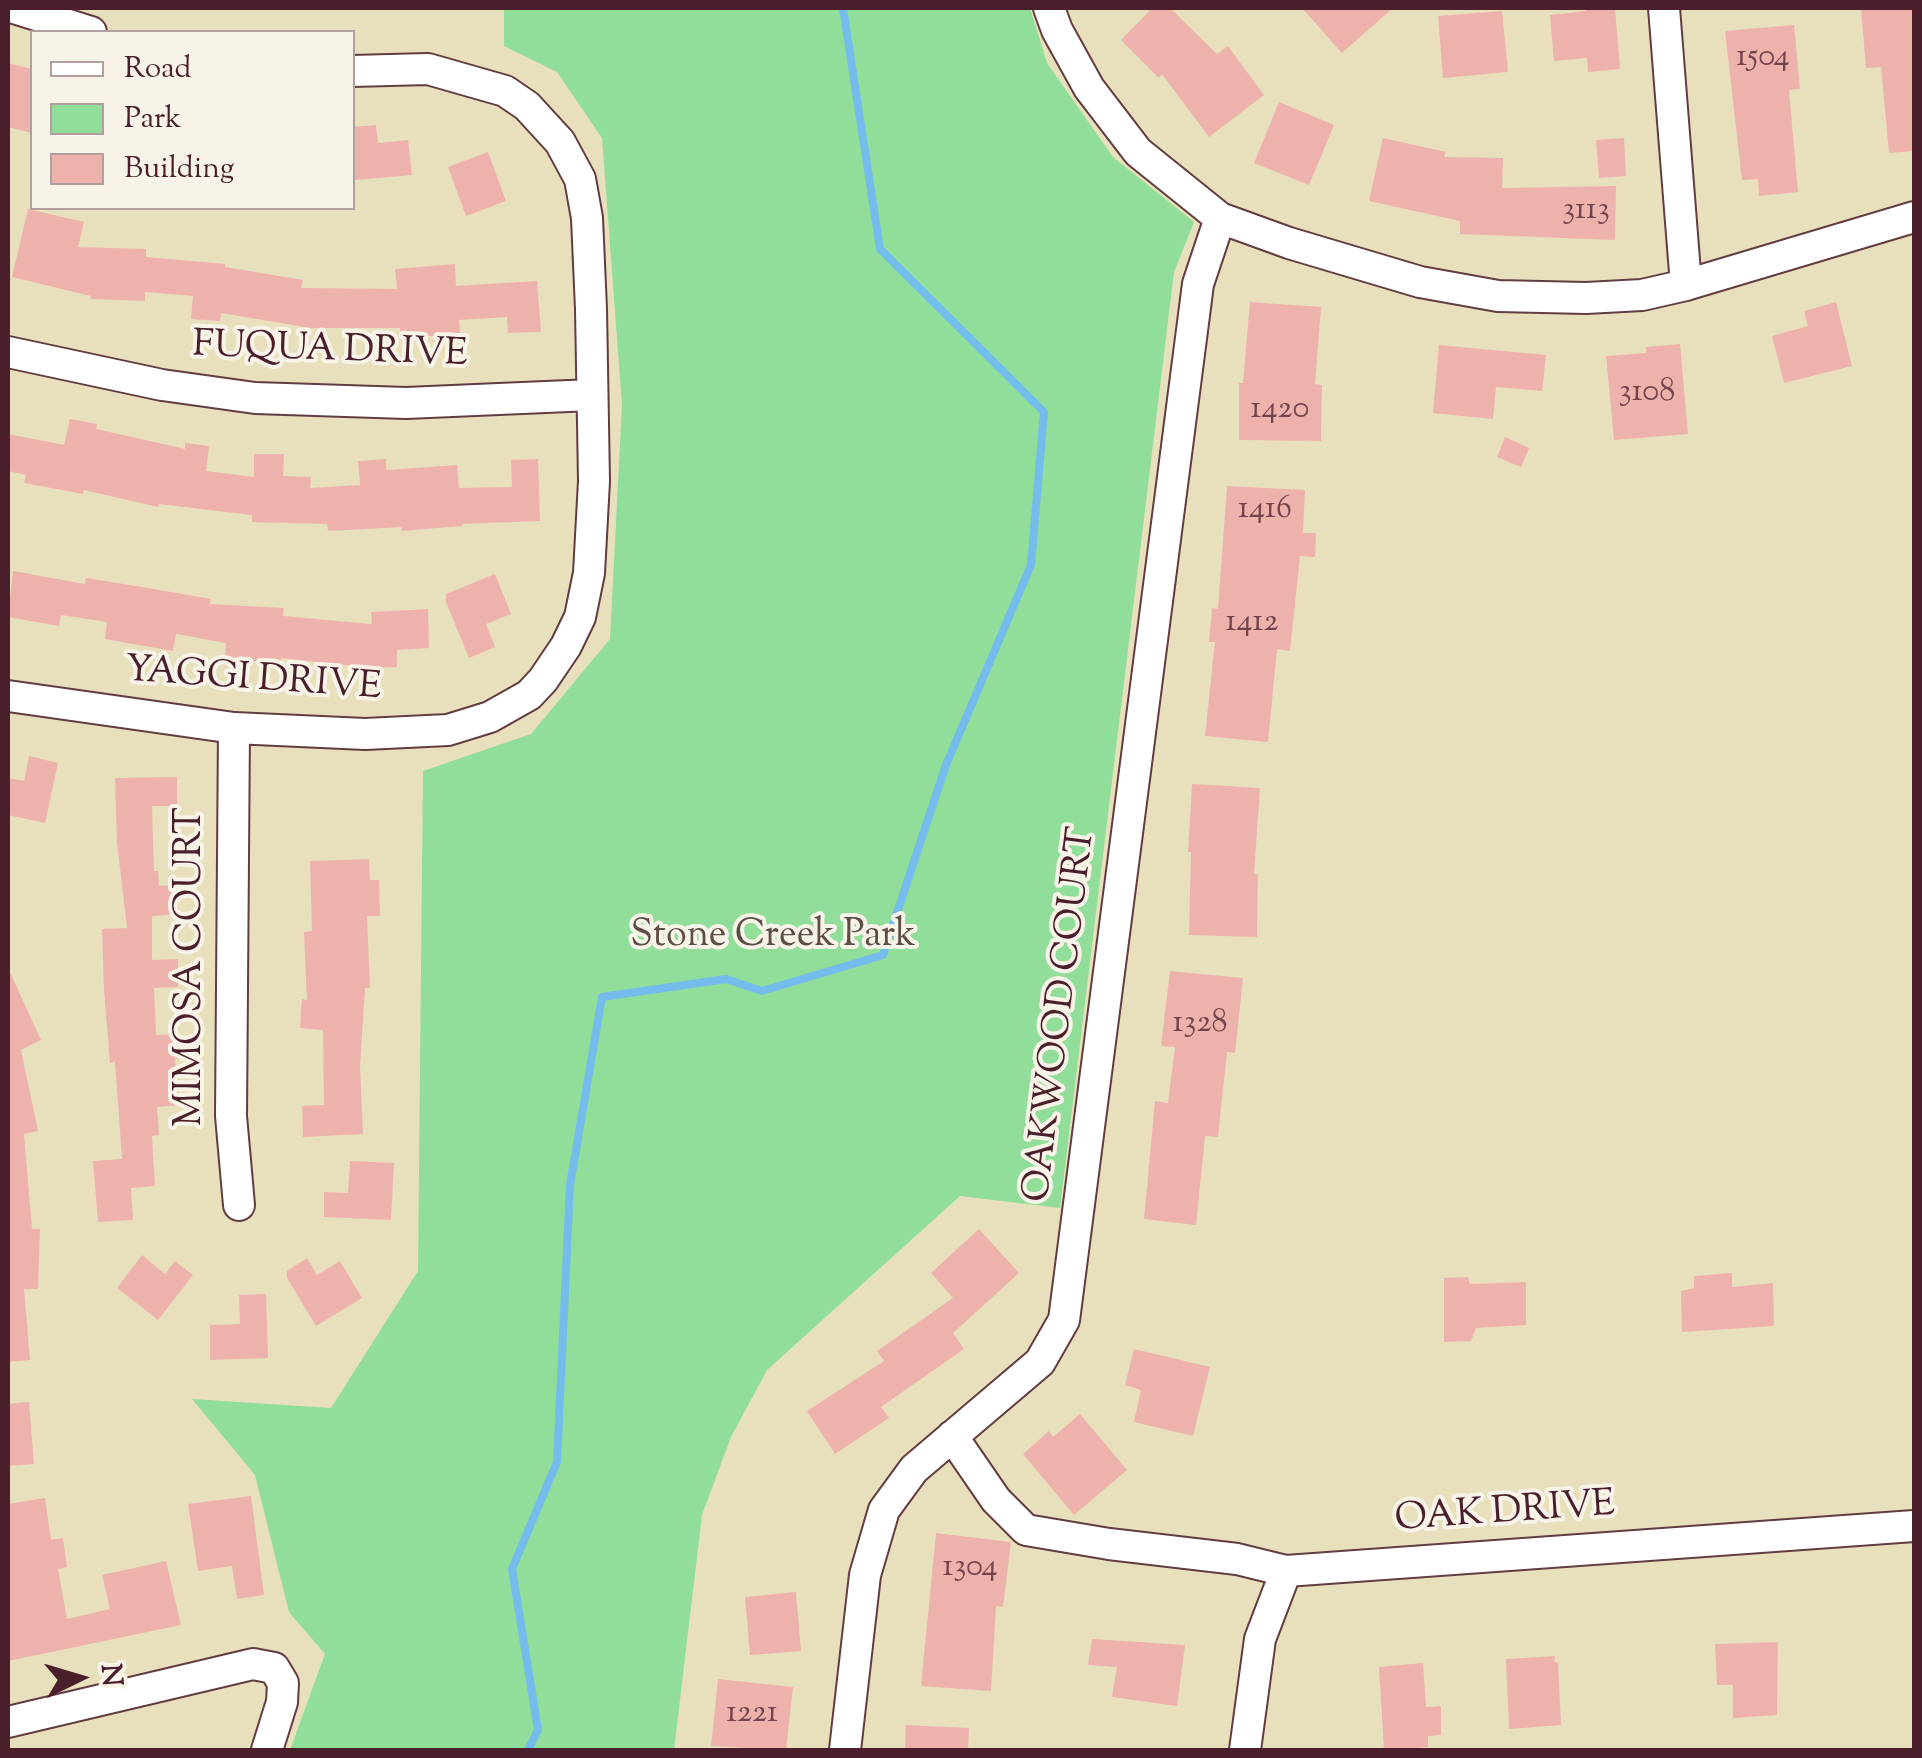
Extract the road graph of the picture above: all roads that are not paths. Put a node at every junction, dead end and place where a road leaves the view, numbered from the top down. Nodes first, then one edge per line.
1 (14, 8) edge
2 (1049, 8) edge
3 (1664, 8) edge
4 (86, 30) edge
5 (355, 71) edge
6 (1914, 217) edge
7 (1220, 218) junction
8 (1686, 285) junction
9 (8, 352) edge
10 (592, 396) junction
11 (8, 696) edge
12 (234, 728) junction
13 (239, 1206) dead end
14 (952, 1436) junction
15 (1914, 1526) edge
16 (1286, 1571) junction
17 (8, 1722) edge
18 (268, 1750) edge
19 (845, 1750) edge
20 (1245, 1750) edge

1 - 4 street
2 - 7 street
3 - 8 street
5 - 10 street, YAGGI DRIVE
6 - 8 street
7 - 8 street
7 - 14 street, OAKWOOD COURT
9 - 10 street, FUQUA DRIVE
10 - 12 street, YAGGI DRIVE
11 - 12 street, YAGGI DRIVE
12 - 13 street, MIMOSA COURT
14 - 16 street, OAK DRIVE
14 - 19 street, OAKWOOD COURT
15 - 16 street, OAK DRIVE
16 - 20 street
17 - 18 street

